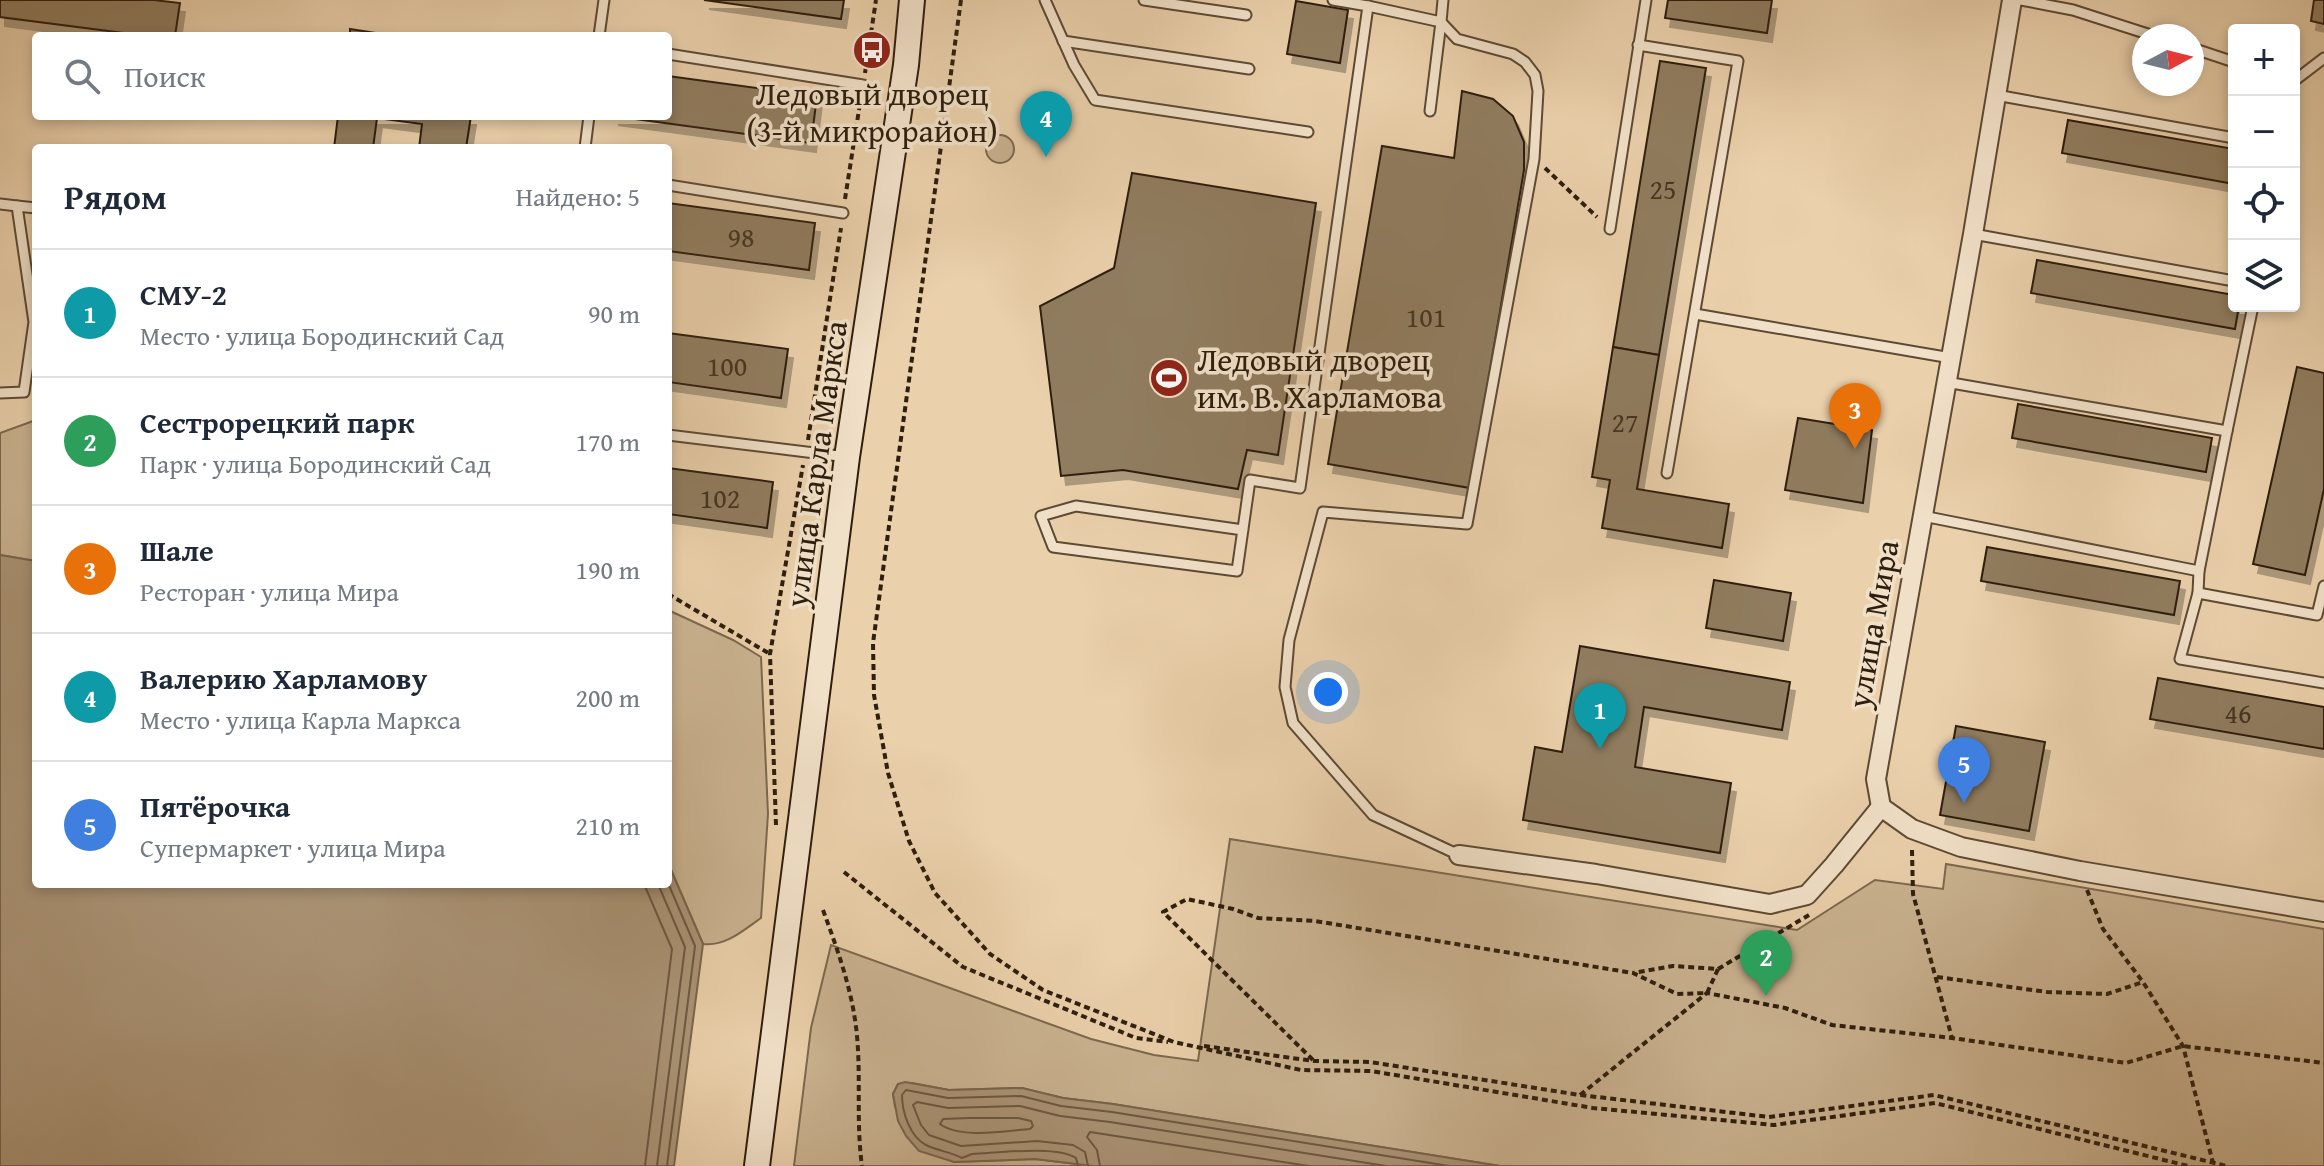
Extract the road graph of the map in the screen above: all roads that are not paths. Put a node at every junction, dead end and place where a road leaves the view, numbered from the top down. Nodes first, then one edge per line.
1 (604, 0) edge
2 (912, 0) edge
3 (1045, 0) edge
4 (1144, 0) edge
5 (1333, 0) edge
6 (1443, 0) edge
7 (1646, 0) edge
8 (2012, 0) edge
9 (2021, 0) edge
10 (2074, 5) edge
11 (1368, 6) junction
12 (1246, 15) dead end
13 (1441, 22) junction
14 (2132, 27) edge
15 (600, 32) edge
16 (1063, 41) junction
17 (1638, 45) junction
18 (2204, 52) edge
19 (672, 55) edge
20 (2324, 58) edge
21 (2228, 60) edge
22 (1249, 69) dead end
23 (2300, 76) edge
24 (863, 85) dead end
25 (1996, 95) junction
26 (1430, 111) dead end
27 (588, 120) edge
28 (1308, 132) dead end
29 (2228, 137) edge
30 (586, 144) edge
31 (672, 186) edge
32 (0, 204) edge
33 (17, 206) junction
34 (32, 208) edge
35 (843, 213) dead end
36 (1610, 229) road end
37 (1973, 234) junction
38 (2228, 280) edge
39 (32, 303) edge
40 (2252, 312) edge
41 (1695, 314) junction
42 (32, 341) edge
43 (1951, 358) junction
44 (1946, 382) junction
45 (0, 393) edge
46 (2227, 431) junction
47 (672, 435) edge
48 (847, 457) junction
49 (1667, 473) dead end
50 (1923, 516) junction
51 (1243, 530) junction
52 (2199, 571) junction
53 (2324, 586) edge
54 (2198, 593) junction
55 (2324, 683) edge
56 (1881, 807) junction
57 (1459, 855) joint
58 (2324, 912) edge
59 (757, 1166) edge

1 - 15 lane
2 - 48 street, улица Карла Маркса
3 - 16 lane
4 - 12 lane
5 - 11 lane
6 - 13 lane
7 - 17 lane
8 - 25 street, улица Мира
9 - 10 lane
10 - 14 lane
11 - 13 lane
11 - 51 lane
13 - 26 lane
13 - 57 lane
16 - 22 lane
16 - 28 lane
17 - 36 lane
17 - 41 lane
18 - 21 lane
19 - 24 lane
20 - 23 lane
25 - 29 lane
25 - 37 street, улица Мира
27 - 30 lane
31 - 35 lane
32 - 33 lane
33 - 34 lane
33 - 39 lane
37 - 38 lane
37 - 43 street, улица Мира
40 - 46 lane
41 - 43 lane
41 - 49 lane
42 - 45 lane
43 - 44 street, улица Мира
44 - 46 lane
44 - 50 street, улица Мира
46 - 52 lane
47 - 48 lane
48 - 59 street, улица Карла Маркса
50 - 52 lane
50 - 56 street, улица Мира
51 - 51 lane
52 - 54 lane
53 - 54 lane
54 - 55 lane
56 - 57 street
56 - 58 street

